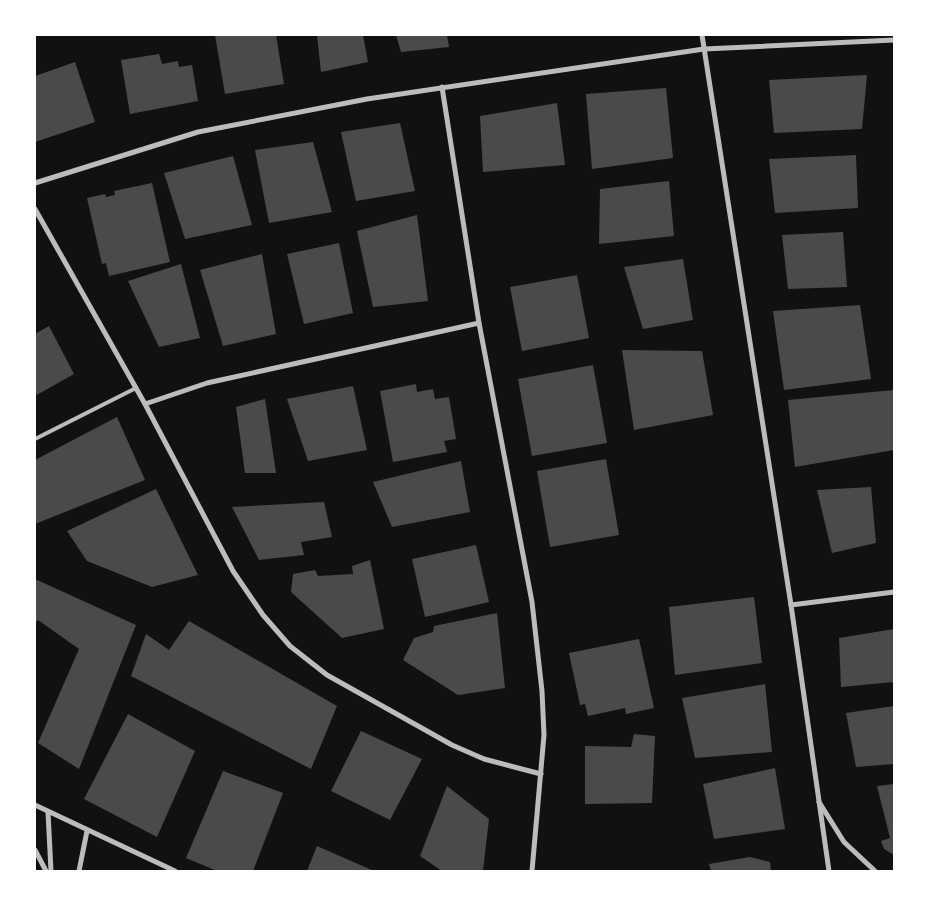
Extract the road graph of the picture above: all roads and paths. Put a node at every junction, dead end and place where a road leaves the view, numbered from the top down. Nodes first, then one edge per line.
1 (702, 35) edge
2 (894, 40) edge
3 (704, 49) junction
4 (442, 87) junction
5 (35, 183) edge
6 (35, 209) edge
7 (479, 323) junction
8 (136, 388) junction
9 (145, 404) junction
10 (35, 439) edge
11 (894, 592) edge
12 (791, 605) junction
13 (541, 774) junction
14 (817, 799) junction
15 (35, 804) edge
16 (48, 812) junction
17 (87, 831) junction
18 (35, 850) edge
19 (46, 871) edge
20 (51, 871) edge
21 (79, 871) edge
22 (174, 871) edge
23 (532, 871) edge
24 (829, 871) edge
25 (876, 871) edge

1 - 3 street
2 - 3 street
3 - 4 street
3 - 12 street
4 - 5 street
4 - 7 street
6 - 8 street
7 - 9 street
7 - 13 street
8 - 9 street
8 - 10 lane
9 - 13 street
11 - 12 street
12 - 14 street
13 - 23 street
14 - 24 street
14 - 25 street
15 - 16 street
16 - 17 street
16 - 20 street
17 - 21 street
17 - 22 street
18 - 19 street

